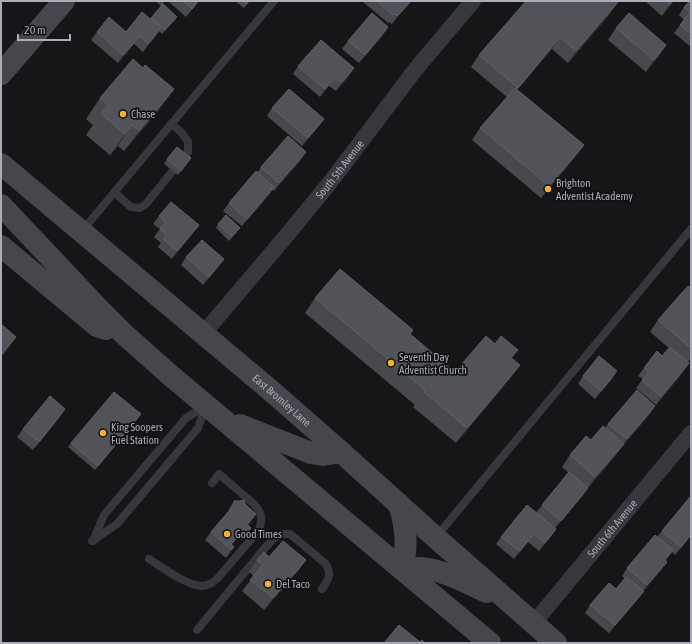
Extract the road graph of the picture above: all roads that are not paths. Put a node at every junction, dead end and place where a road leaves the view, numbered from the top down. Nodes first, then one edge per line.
1 (64, 1) edge
2 (274, 1) edge
3 (473, 1) edge
4 (1, 74) edge
5 (171, 124) junction
6 (1, 164) edge
7 (114, 192) junction
8 (1, 205) edge
9 (691, 229) edge
10 (82, 232) junction
11 (1, 246) edge
12 (203, 334) junction
13 (125, 335) junction
14 (214, 412) junction
15 (691, 433) edge
16 (341, 452) junction
17 (212, 483) dead end
18 (399, 504) junction
19 (435, 537) junction
20 (149, 558) dead end
21 (402, 569) junction
22 (322, 589) dead end
23 (509, 602) junction
24 (533, 624) junction
25 (197, 630) dead end
26 (490, 643) edge
27 (556, 643) edge

1 - 4 main road
2 - 5 lane
3 - 12 street, South 5th Avenue
5 - 7 lane
5 - 7 lane
6 - 10 main road, East Bromley Lane
7 - 10 lane
8 - 13 main road
9 - 19 lane
10 - 12 main road, East Bromley Lane
11 - 13 main road
12 - 16 main road, East Bromley Lane
13 - 14 main road
14 - 14 lane
14 - 16 main road
14 - 21 main road
15 - 24 street, South 6th Avenue
16 - 18 main road, East Bromley Lane
17 - 20 lane
18 - 19 main road, East Bromley Lane
18 - 21 main road
19 - 23 main road, East Bromley Lane
21 - 23 main road
21 - 26 main road
22 - 25 lane
23 - 24 main road, East Bromley Lane
24 - 27 main road, East Bromley Lane

